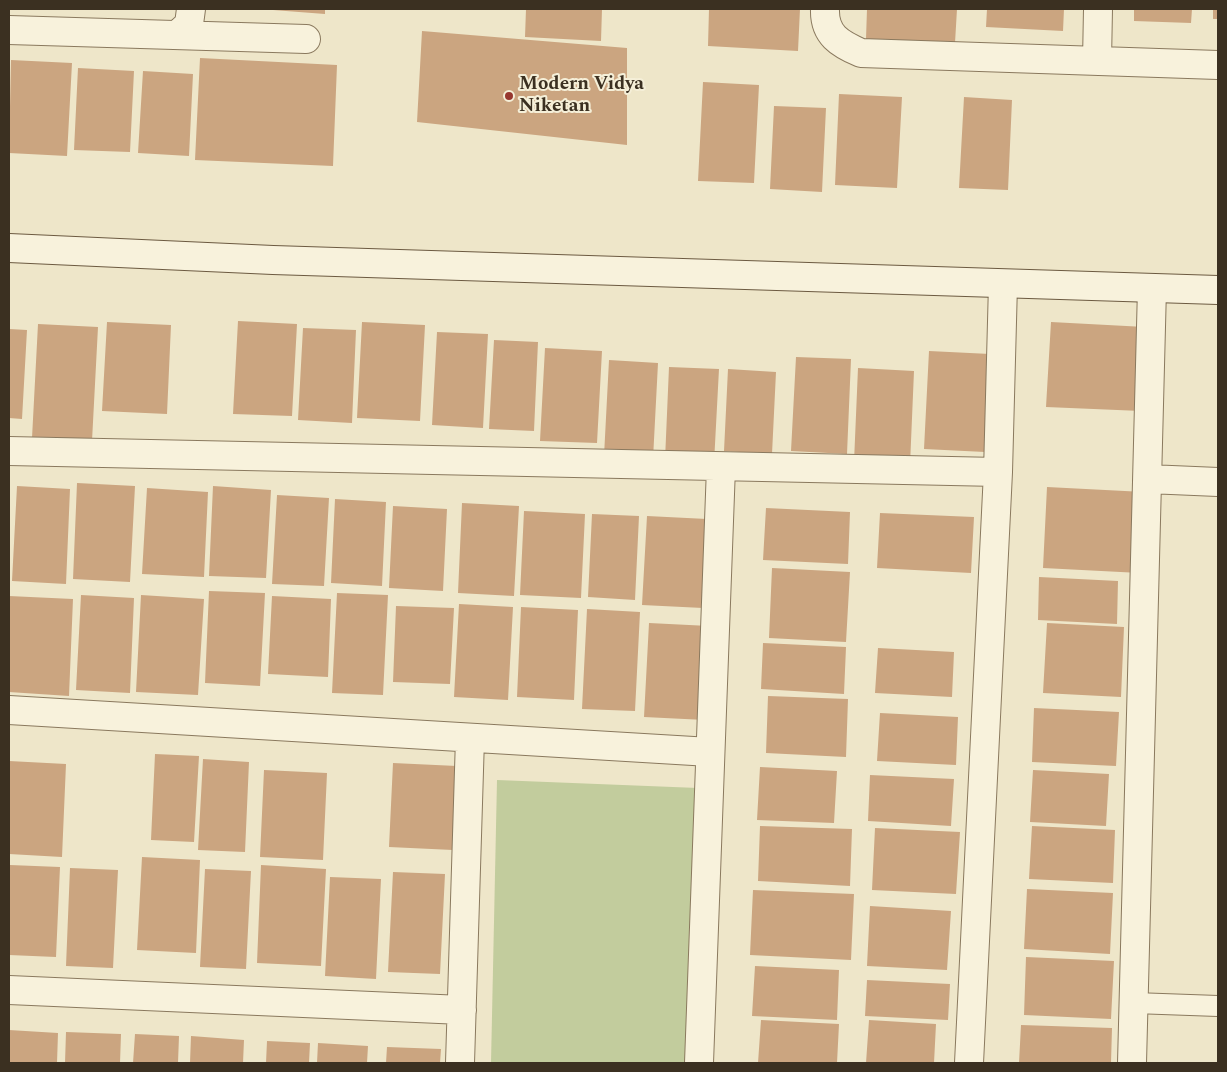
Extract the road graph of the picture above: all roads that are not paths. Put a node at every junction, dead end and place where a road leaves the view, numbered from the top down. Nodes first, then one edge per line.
1 (190, 9) edge
2 (825, 9) edge
3 (1098, 9) edge
4 (9, 30) edge
5 (177, 35) junction
6 (306, 39) dead end
7 (1097, 61) junction
8 (1218, 65) edge
9 (9, 248) edge
10 (1004, 284) junction
11 (1152, 288) junction
12 (1218, 290) edge
13 (9, 451) edge
14 (721, 467) junction
15 (998, 472) junction
16 (1148, 479) junction
17 (1218, 482) edge
18 (9, 710) edge
19 (470, 738) junction
20 (710, 752) junction
21 (9, 990) edge
22 (1134, 1003) junction
23 (1218, 1006) edge
24 (462, 1010) junction
25 (460, 1063) edge
26 (699, 1063) edge
27 (969, 1063) edge
28 (1132, 1063) edge

1 - 5 street
2 - 7 street
3 - 7 street
4 - 5 street
5 - 6 street
7 - 8 street
9 - 10 street
10 - 11 street
10 - 15 street
11 - 12 street
11 - 16 street
13 - 14 street
14 - 15 street
14 - 20 street
15 - 27 street
16 - 17 street
16 - 22 street
18 - 19 street
19 - 20 street
19 - 24 street
20 - 26 street
21 - 24 street
22 - 23 lane
22 - 28 street
24 - 25 street

